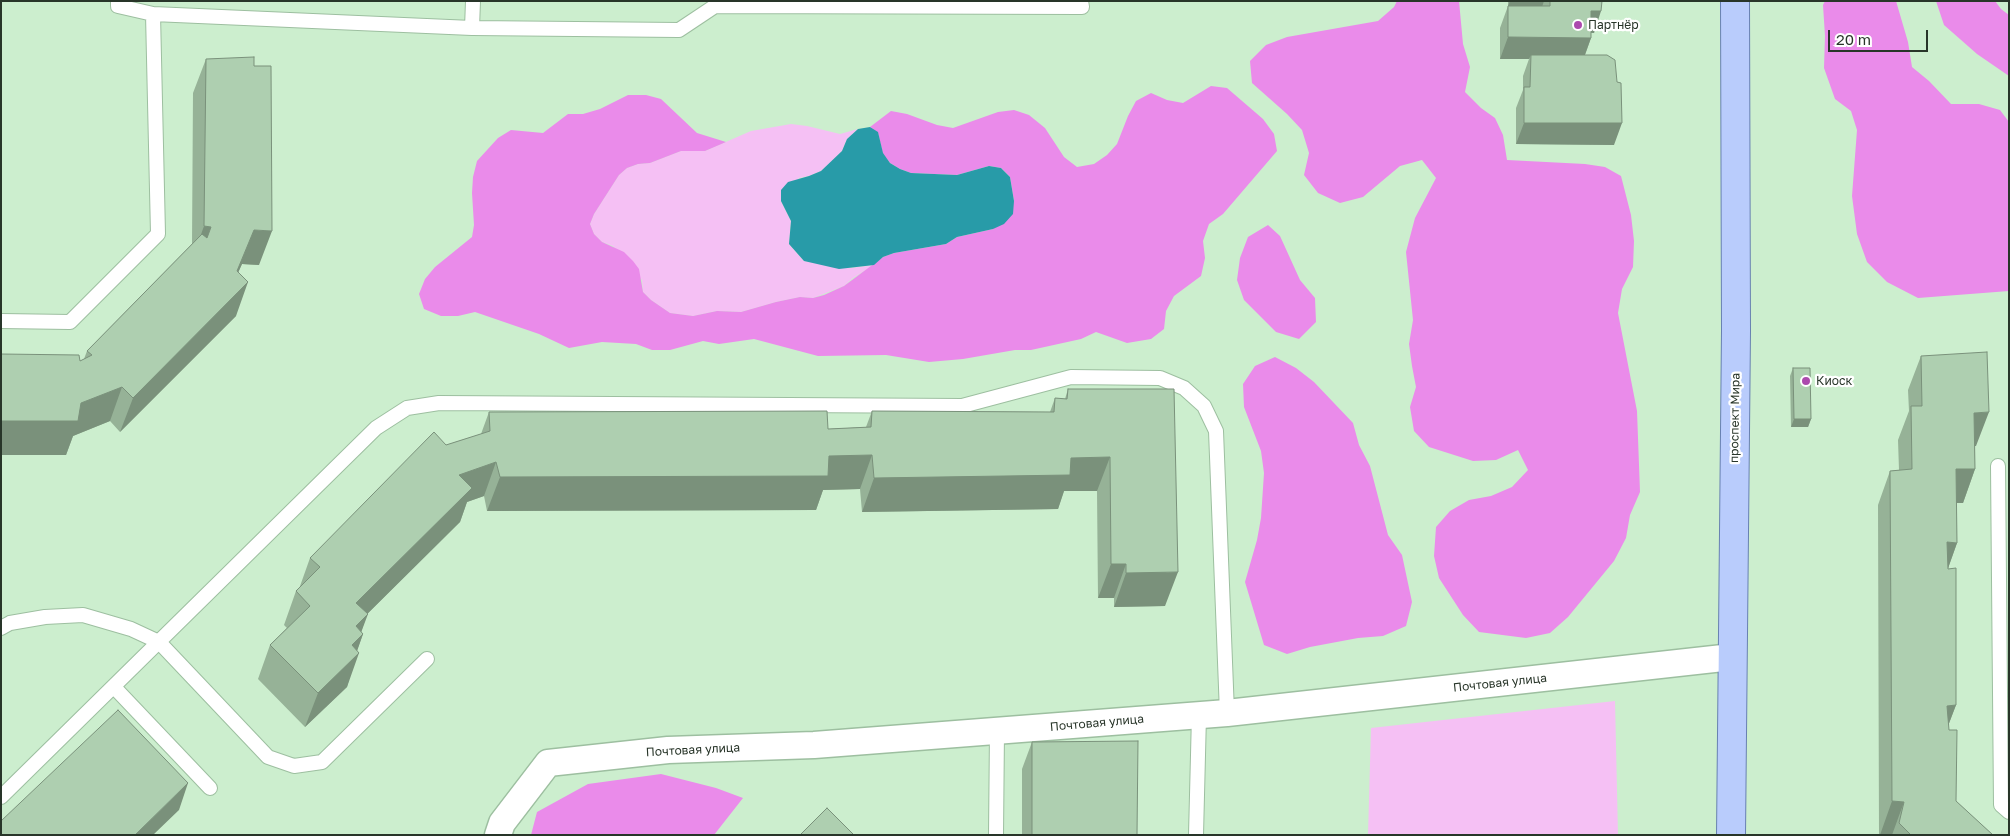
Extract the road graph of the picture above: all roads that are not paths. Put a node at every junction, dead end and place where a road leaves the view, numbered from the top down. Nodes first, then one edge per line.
1 (118, 1) edge
2 (472, 1) edge
3 (1081, 1) edge
4 (1735, 1) edge
5 (153, 14) junction
6 (472, 28) junction
7 (1, 321) edge
8 (1998, 466) dead end
9 (2003, 547) edge
10 (1, 628) edge
11 (159, 642) junction
12 (1732, 657) junction
13 (427, 659) dead end
14 (114, 687) junction
15 (1227, 713) junction
16 (1199, 715) junction
17 (997, 731) junction
18 (210, 788) dead end
19 (1, 797) edge
20 (2009, 812) edge
21 (498, 835) edge
22 (996, 835) edge
23 (1196, 835) edge
24 (1731, 835) edge

1 - 5 lane
2 - 6 lane
3 - 6 lane
4 - 12 main road, проспект Мира
5 - 6 lane
5 - 7 lane
8 - 9 lane
9 - 20 lane
10 - 11 lane
11 - 13 lane
11 - 14 lane
11 - 15 lane
12 - 15 street, Почтовая улица
12 - 24 main road, проспект Мира
14 - 18 lane
14 - 19 lane
15 - 16 street, Почтовая улица
16 - 17 street, Почтовая улица
16 - 23 lane
17 - 21 street, Почтовая улица
17 - 22 lane

